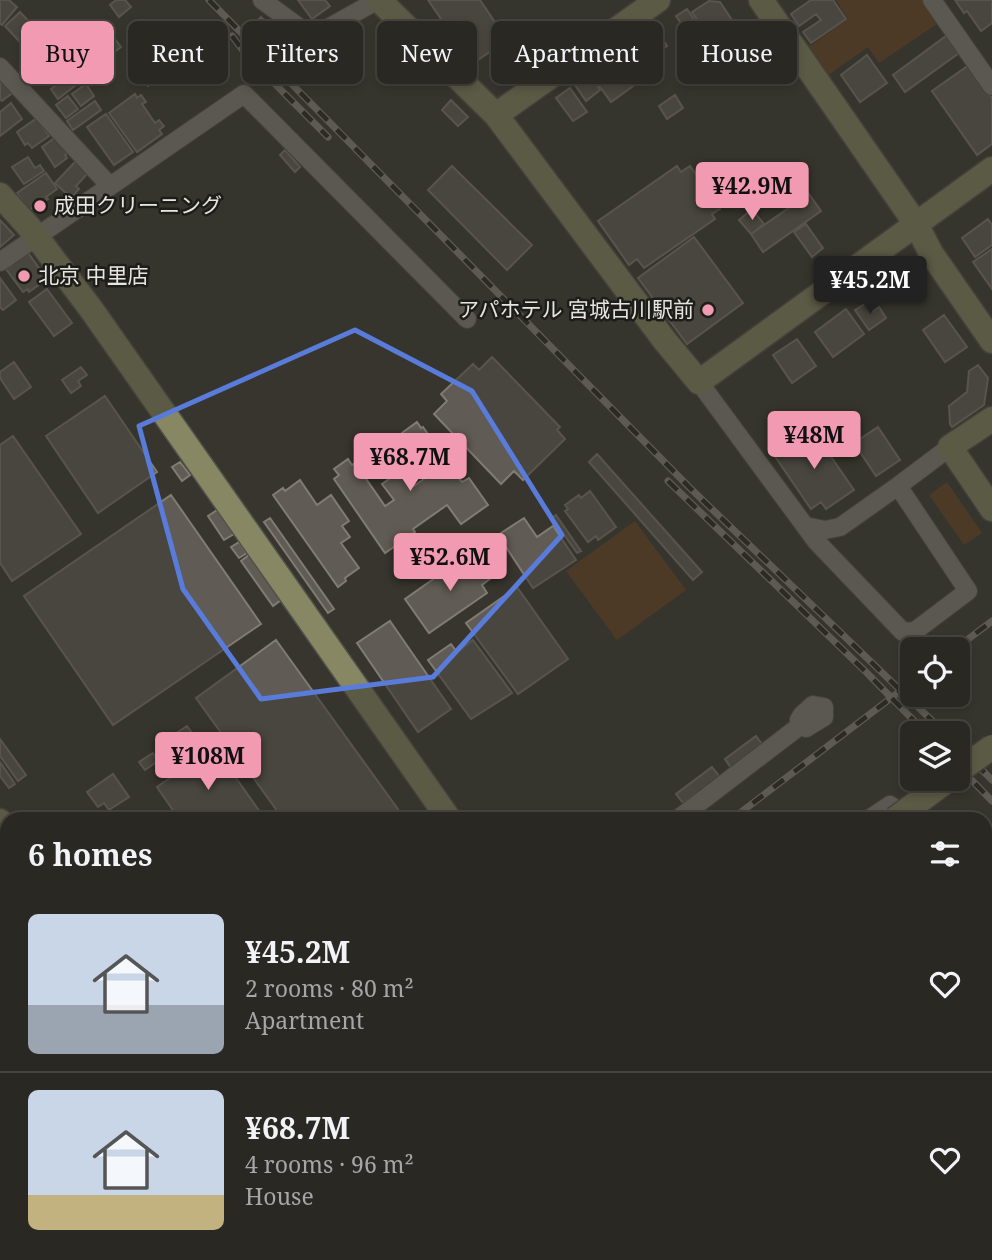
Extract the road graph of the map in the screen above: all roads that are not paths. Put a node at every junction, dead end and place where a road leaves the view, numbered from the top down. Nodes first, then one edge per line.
1 (262, 0) edge
2 (379, 0) edge
3 (658, 0) edge
4 (761, 0) edge
5 (932, 0) edge
6 (0, 67) edge
7 (992, 86) edge
8 (496, 115) junction
9 (992, 169) edge
10 (110, 186) junction
11 (0, 195) edge
12 (916, 223) junction
13 (36, 237) junction
14 (0, 262) edge
15 (992, 316) edge
16 (467, 319) dead end
17 (992, 341) edge
18 (699, 382) junction
19 (992, 419) edge
20 (950, 447) junction
21 (898, 486) junction
22 (992, 509) edge
23 (805, 526) junction
24 (801, 725) dead end
25 (992, 747) edge
26 (970, 763) edge
27 (933, 791) edge
28 (444, 812) edge
29 (687, 812) edge
30 (880, 812) edge
31 (900, 812) edge
32 (904, 812) edge

1 - 2 street
2 - 8 street
3 - 8 street
4 - 12 street
5 - 7 street
6 - 10 street
8 - 18 street
9 - 12 street
10 - 13 street
10 - 16 street
11 - 13 street
12 - 15 street
12 - 17 street
12 - 18 street
13 - 14 street
13 - 28 street
18 - 23 street
19 - 20 street
20 - 21 street
20 - 22 street
21 - 23 street
21 - 23 street
24 - 29 street
25 - 26 street, bridge
27 - 32 street, bridge
30 - 31 street

